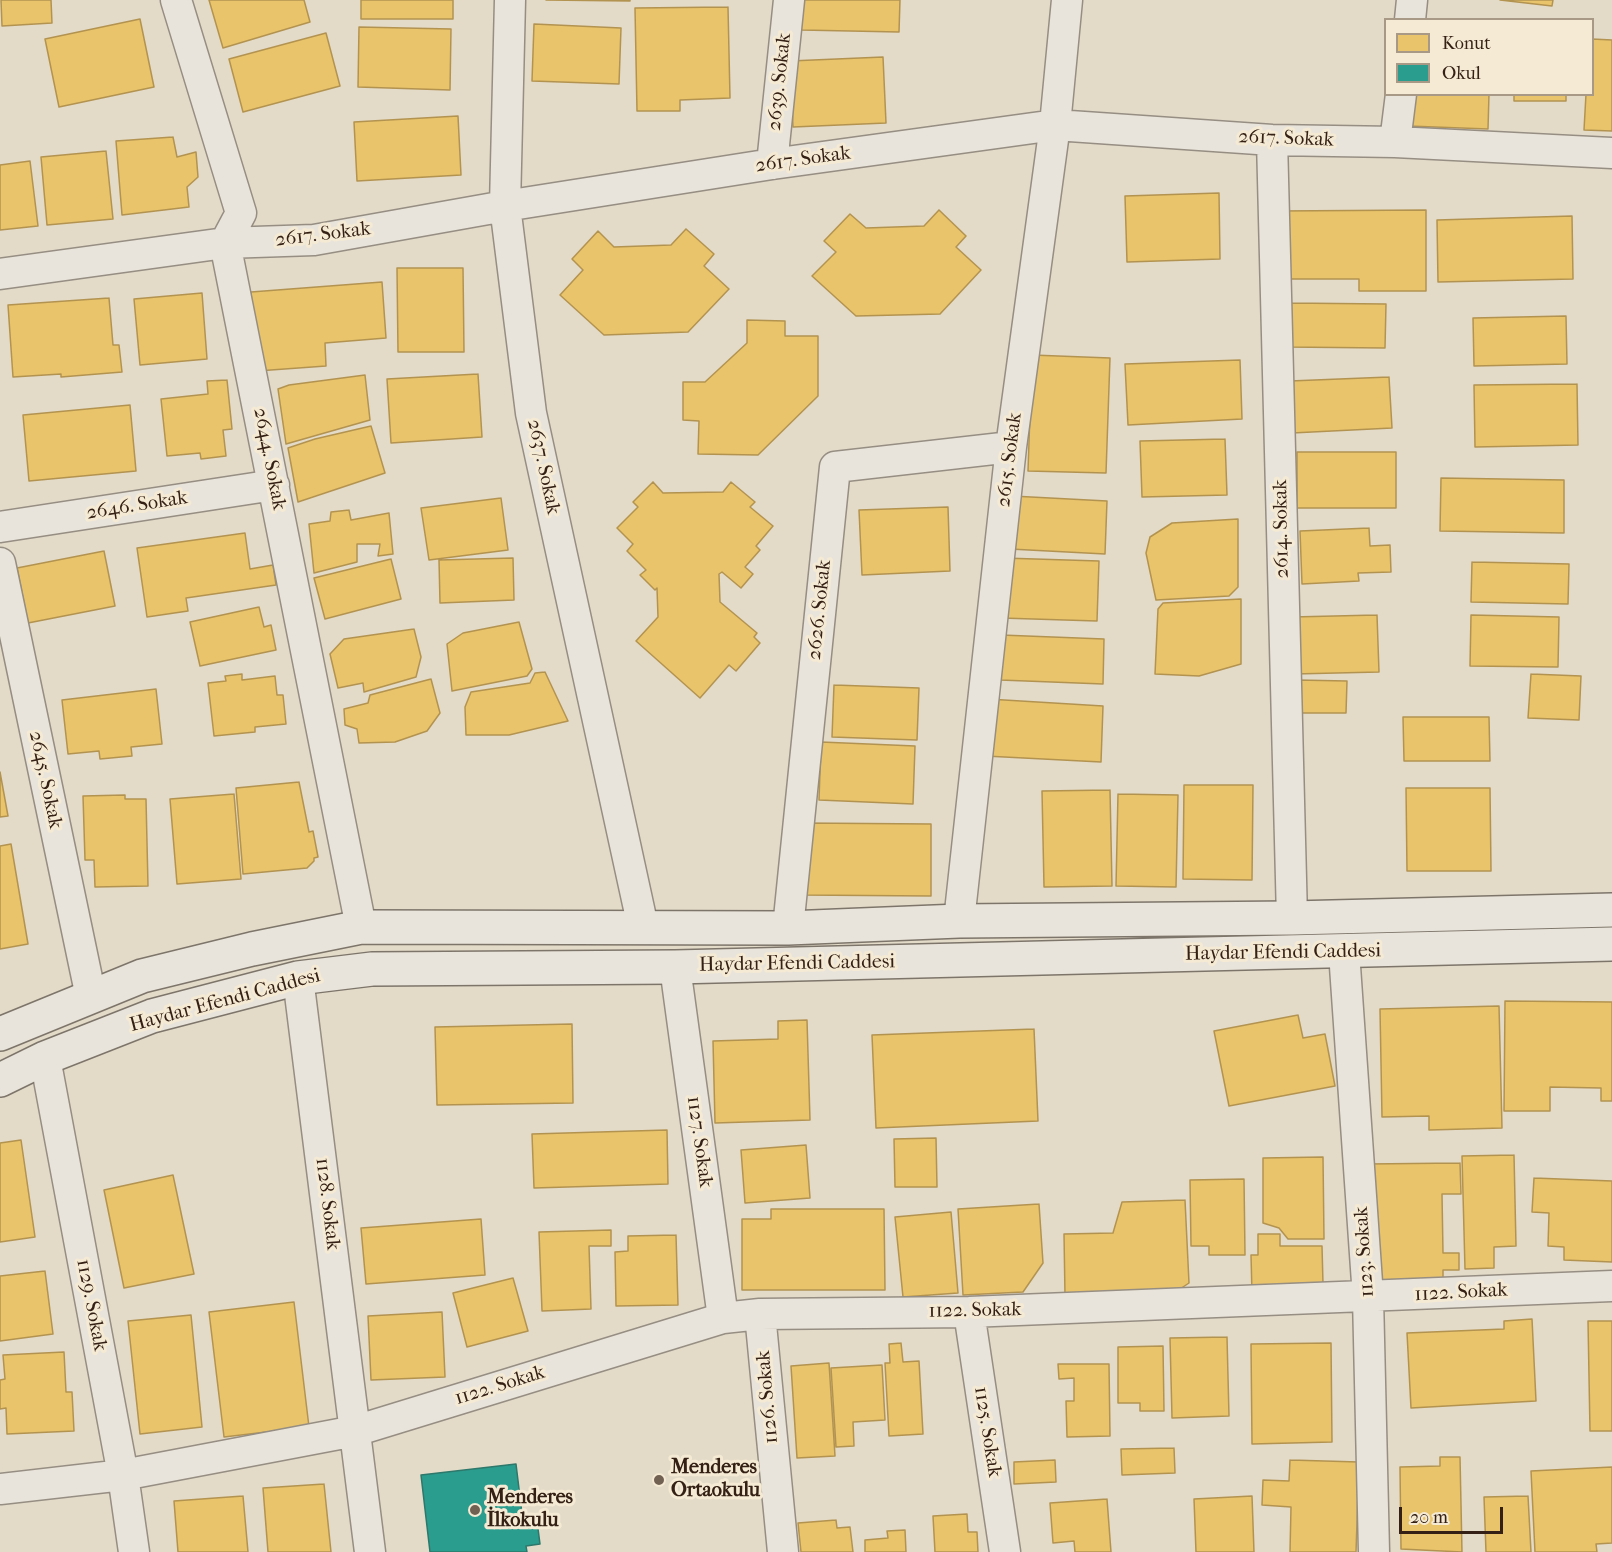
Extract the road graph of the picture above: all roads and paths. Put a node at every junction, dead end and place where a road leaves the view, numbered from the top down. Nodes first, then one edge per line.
1 (176, 0) edge
2 (510, 0) edge
3 (789, 0) edge
4 (1067, 0) edge
5 (1412, 0) edge
6 (1410, 18) edge
7 (1401, 96) edge
8 (1055, 125) junction
9 (1272, 140) junction
10 (1395, 142) junction
11 (1612, 153) edge
12 (772, 164) junction
13 (505, 206) junction
14 (225, 243) junction
15 (0, 274) edge
16 (1011, 447) junction
17 (274, 485) junction
18 (0, 527) edge
19 (0, 563) edge
20 (1612, 910) edge
21 (1292, 918) junction
22 (959, 921) junction
23 (361, 927) junction
24 (643, 927) junction
25 (788, 928) junction
26 (1612, 944) edge
27 (1344, 952) junction
28 (675, 966) junction
29 (298, 978) junction
30 (91, 997) junction
31 (0, 1034) edge
32 (45, 1058) junction
33 (0, 1080) edge
34 (1612, 1286) edge
35 (1368, 1297) junction
36 (969, 1312) junction
37 (760, 1314) junction
38 (723, 1318) junction
39 (355, 1431) junction
40 (123, 1475) junction
41 (0, 1489) edge
42 (134, 1552) edge
43 (370, 1552) edge
44 (783, 1552) edge
45 (1005, 1552) edge
46 (1374, 1552) edge

1 - 14 street
2 - 13 street, 2637. Sokak
3 - 12 street, 2639. Sokak
4 - 8 street, 2615. Sokak
5 - 6 street
7 - 10 street
8 - 9 street, 2617. Sokak
8 - 12 street, 2617. Sokak
8 - 16 street, 2615. Sokak
9 - 10 street, 2617. Sokak
9 - 21 street, 2614. Sokak
10 - 11 street, 2617. Sokak
12 - 13 street, 2617. Sokak
13 - 14 street, 2617. Sokak
13 - 24 street, 2637. Sokak
14 - 15 street, 2617. Sokak
14 - 17 street, 2644. Sokak
16 - 22 street, 2615. Sokak
16 - 25 street, 2626. Sokak
17 - 18 street, 2646. Sokak
17 - 23 street, 2644. Sokak
19 - 30 street, 2645. Sokak
20 - 21 main road, Haydar Efendi Caddesi
21 - 22 main road, Haydar Efendi Caddesi
22 - 25 main road, Haydar Efendi Caddesi
23 - 24 main road, Haydar Efendi Caddesi
23 - 30 main road, Haydar Efendi Caddesi
24 - 25 main road, Haydar Efendi Caddesi
26 - 27 main road, Haydar Efendi Caddesi
27 - 28 main road, Haydar Efendi Caddesi
27 - 35 street, 1123. Sokak
28 - 29 main road, Haydar Efendi Caddesi
28 - 38 street, 1127. Sokak
29 - 32 main road, Haydar Efendi Caddesi
29 - 39 street, 1128. Sokak
30 - 31 main road, Haydar Efendi Caddesi
32 - 33 main road, Haydar Efendi Caddesi
32 - 40 street, 1129. Sokak
34 - 35 street, 1122. Sokak
35 - 36 street, 1122. Sokak
35 - 46 street, 1123. Sokak
36 - 37 street, 1122. Sokak
36 - 45 street, 1125. Sokak
37 - 38 street, 1122. Sokak
37 - 44 street, 1126. Sokak
38 - 39 street, 1122. Sokak
39 - 40 street
39 - 43 street, 1128. Sokak
40 - 41 street
40 - 42 street, 1129. Sokak

